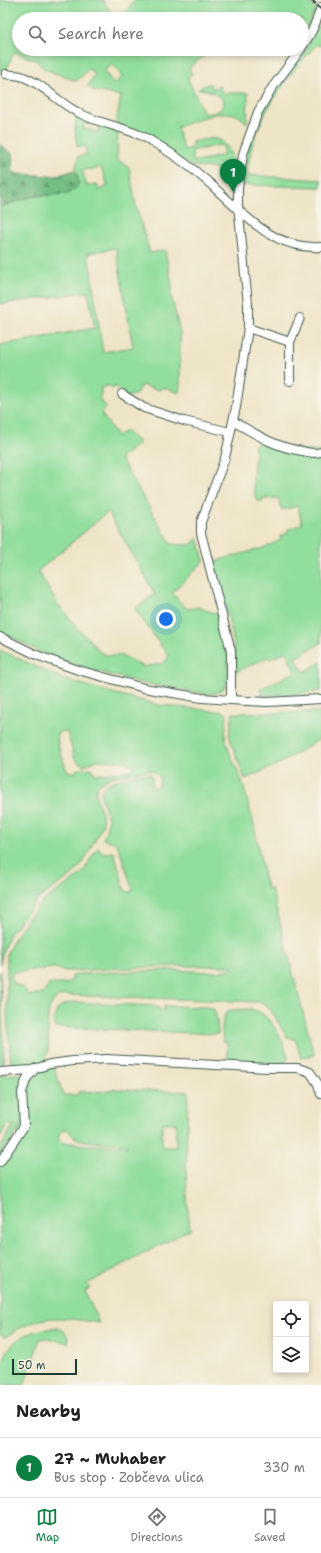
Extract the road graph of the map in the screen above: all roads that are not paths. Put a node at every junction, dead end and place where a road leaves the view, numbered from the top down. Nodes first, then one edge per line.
1 (321, 7) edge
2 (309, 34) edge
3 (295, 56) edge
4 (6, 74) dead end
5 (238, 209) junction
6 (321, 247) edge
7 (300, 318) dead end
8 (248, 328) junction
9 (290, 342) junction
10 (290, 381) dead end
11 (122, 394) dead end
12 (233, 421) junction
13 (230, 432) junction
14 (321, 452) edge
15 (0, 637) edge
16 (321, 699) edge
17 (231, 700) junction
18 (37, 1068) junction
19 (0, 1072) edge
20 (321, 1094) edge
21 (0, 1162) edge

1 - 2 street
3 - 5 street
4 - 5 street
5 - 6 street
5 - 8 street
7 - 9 street
8 - 9 street
8 - 12 street
9 - 10 street
11 - 13 street
12 - 13 street
12 - 14 street
13 - 17 street
15 - 17 street
16 - 17 street
18 - 19 street
18 - 20 street
18 - 21 street

